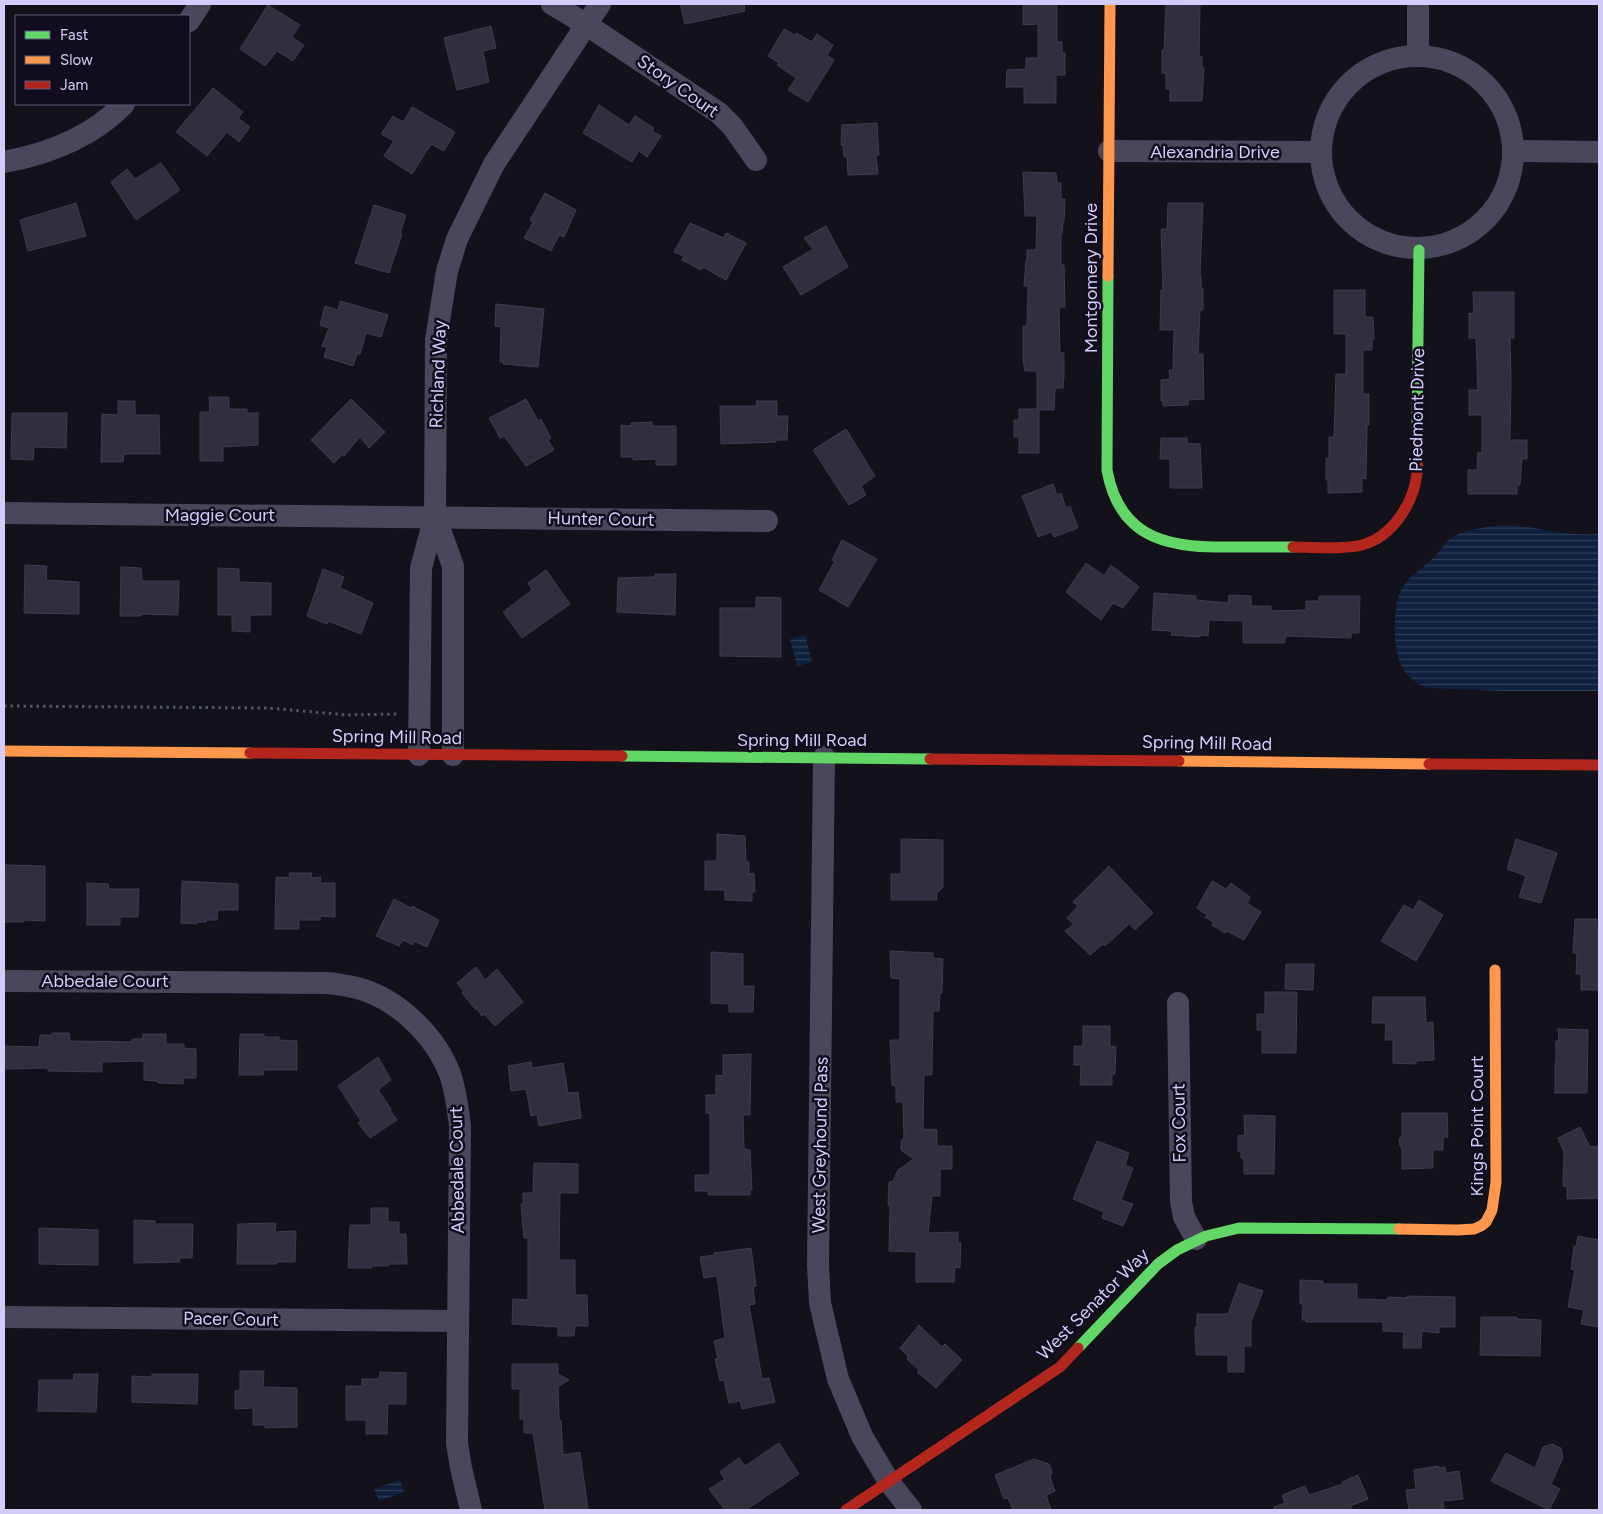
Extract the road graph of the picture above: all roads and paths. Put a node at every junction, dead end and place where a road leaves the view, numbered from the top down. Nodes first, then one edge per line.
1 (200, 4) edge
2 (552, 4) edge
3 (600, 4) edge
4 (1110, 4) edge
5 (1418, 4) edge
6 (190, 19) edge
7 (587, 25) junction
8 (1418, 56) junction
9 (123, 105) edge
10 (1514, 151) junction
11 (1110, 152) junction
12 (1321, 152) junction
13 (1599, 152) edge
14 (756, 160) dead end
15 (4, 162) edge
16 (1419, 250) junction
17 (4, 513) edge
18 (436, 516) junction
19 (767, 521) dead end
20 (1151, 537) joint
21 (4, 706) edge
22 (420, 714) junction
23 (4, 751) edge
24 (419, 755) junction
25 (453, 755) junction
26 (824, 757) junction
27 (1599, 765) edge
28 (1495, 970) dead end
29 (4, 981) edge
30 (1178, 1003) dead end
31 (1399, 1229) joint
32 (1196, 1239) junction
33 (4, 1317) edge
34 (458, 1321) junction
35 (889, 1482) junction
36 (471, 1510) edge
37 (846, 1510) edge
38 (911, 1510) edge

1 - 6 street
2 - 7 street, Story Court
3 - 7 street, Richland Way
4 - 11 street, Montgomery Drive
5 - 8 street
7 - 14 street, Story Court
7 - 18 street, Richland Way
8 - 10 street
8 - 12 street
9 - 15 street
10 - 13 street
10 - 16 street
11 - 12 street, Alexandria Drive
11 - 20 street, Montgomery Drive
12 - 16 street
16 - 20 street, Piedmont Drive
17 - 18 street, Maggie Court
18 - 19 street, Hunter Court
18 - 22 street, Richland Way
18 - 25 street
21 - 22 path
22 - 24 street, Richland Way
23 - 24 street, Spring Mill Road
24 - 25 street, Spring Mill Road
25 - 26 street, Spring Mill Road
26 - 27 street, Spring Mill Road
26 - 35 street, West Greyhound Pass
28 - 31 street, Kings Point Court
29 - 34 street, Abbedale Court
30 - 32 street, Fox Court
31 - 32 street, West Senator Way
32 - 35 street, West Senator Way
33 - 34 street, Pacer Court
34 - 36 street, Abbedale Court
35 - 37 street, West Senator Way
35 - 38 street, West Greyhound Pass

